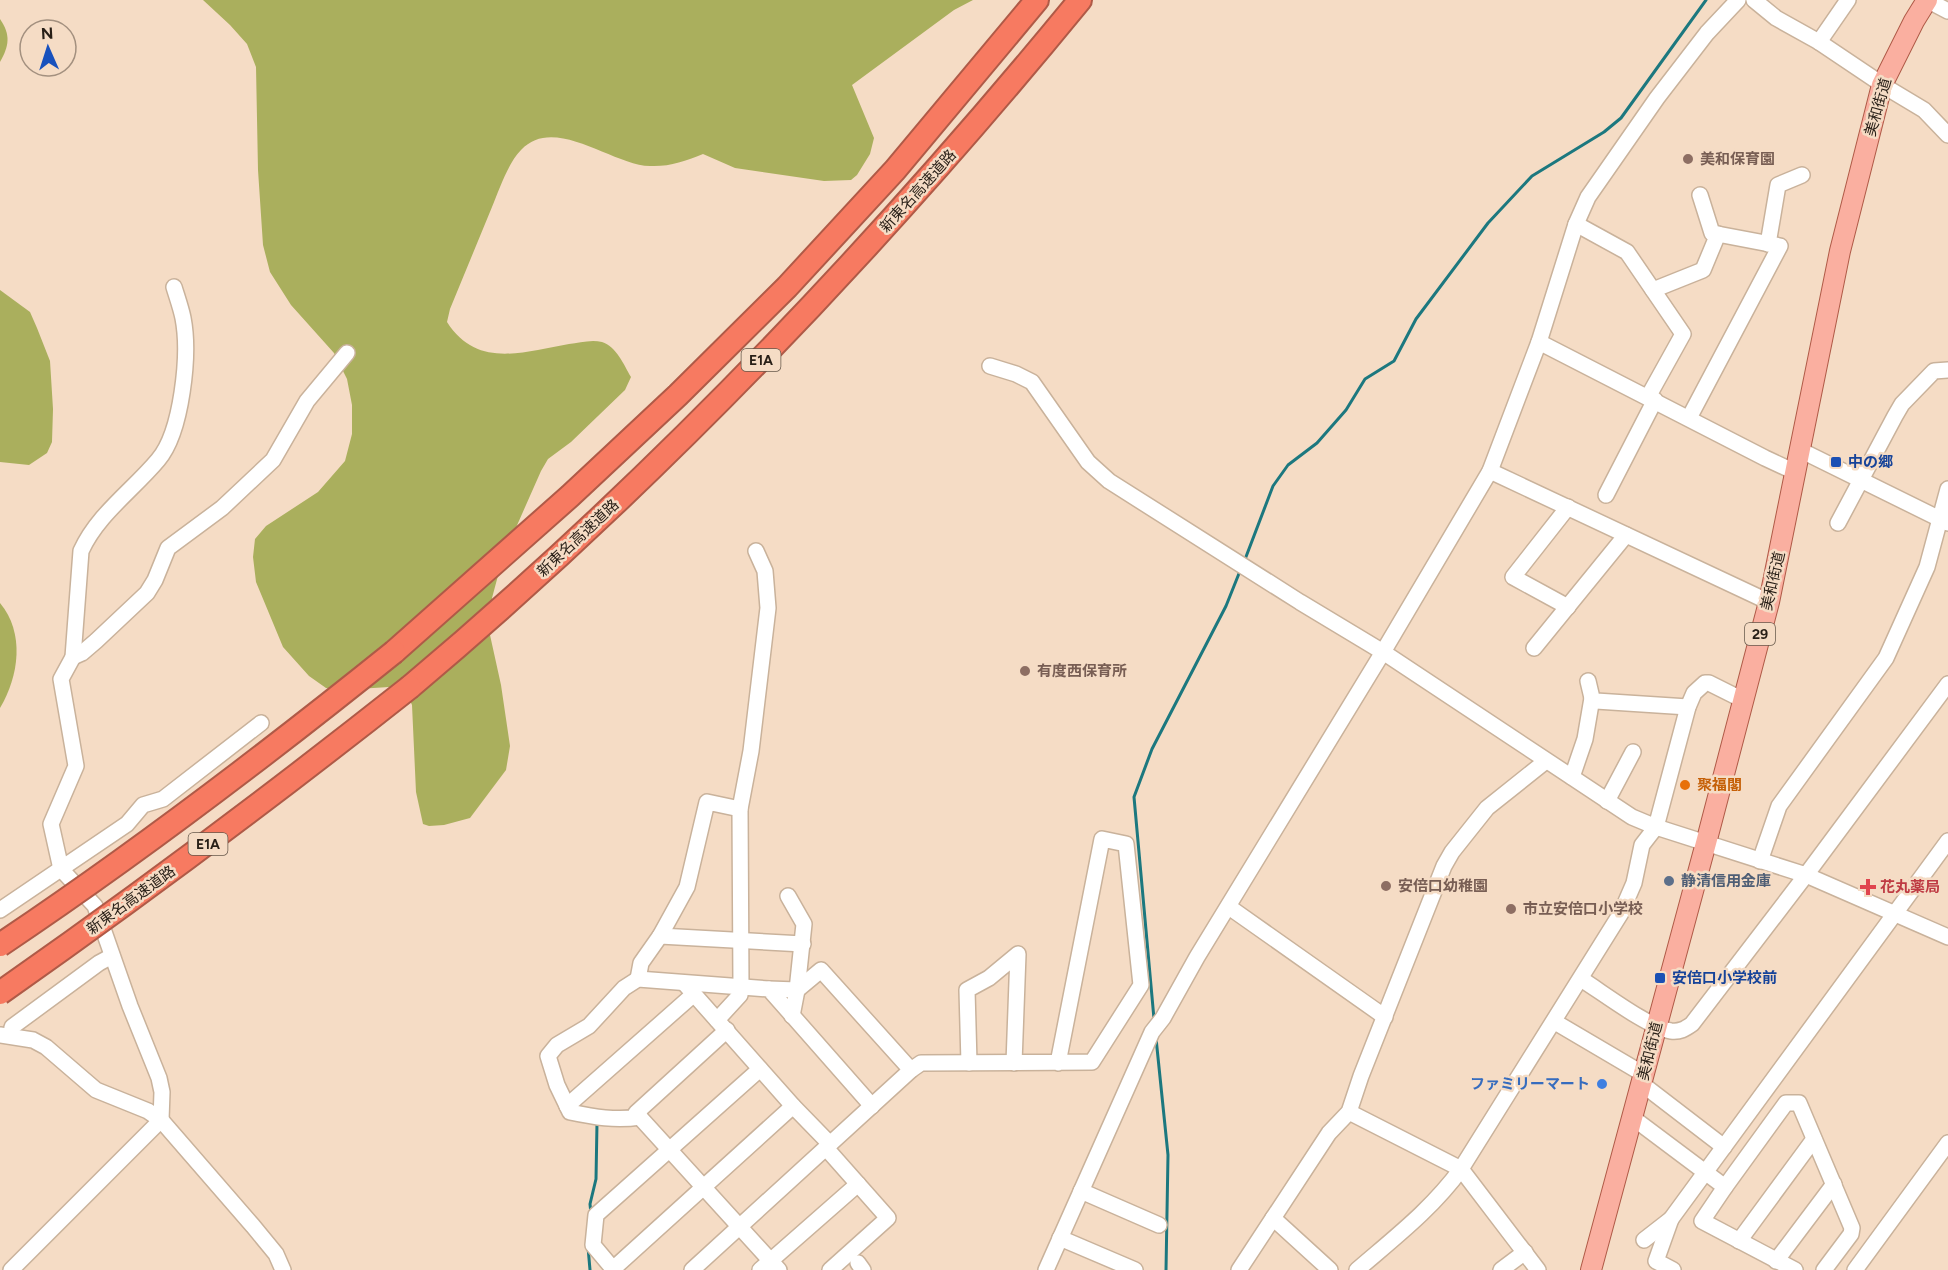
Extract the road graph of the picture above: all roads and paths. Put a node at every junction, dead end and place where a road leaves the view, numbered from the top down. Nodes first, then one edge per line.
1 (1037, 0) edge
2 (1080, 0) edge
3 (1738, 0) edge
4 (1754, 0) edge
5 (1848, 0) edge
6 (1927, 0) edge
7 (1948, 11) edge
8 (1819, 42) junction
9 (1882, 85) junction
10 (1948, 135) edge
11 (1802, 175) dead end
12 (1700, 195) dead end
13 (1576, 224) junction
14 (1718, 234) junction
15 (1768, 244) junction
16 (174, 287) dead end
17 (1653, 290) junction
18 (1539, 342) junction
19 (347, 353) dead end
20 (990, 366) dead end
21 (1948, 370) edge
22 (1652, 399) junction
23 (1689, 418) junction
24 (1800, 450) junction
25 (1490, 471) junction
26 (1795, 472) junction
27 (1861, 480) junction
28 (1948, 489) edge
29 (1606, 495) dead end
30 (1568, 507) junction
31 (1944, 521) edge
32 (1838, 523) dead end
33 (1626, 535) junction
34 (756, 551) dead end
35 (1768, 602) junction
36 (1568, 607) junction
37 (1534, 648) dead end
38 (1383, 652) junction
39 (73, 657) junction
40 (1588, 681) dead end
41 (1948, 684) edge
42 (1592, 698) junction
43 (1743, 700) junction
44 (1688, 707) junction
45 (261, 723) dead end
46 (1633, 752) dead end
47 (1546, 761) junction
48 (1572, 777) junction
49 (1607, 801) junction
50 (740, 809) junction
51 (1656, 827) junction
52 (1948, 841) edge
53 (1706, 843) junction
54 (1760, 861) junction
55 (61, 869) junction
56 (1806, 875) junction
57 (788, 896) dead end
58 (1229, 907) junction
59 (0, 910) edge
60 (1894, 914) junction
61 (660, 936) junction
62 (1948, 937) edge
63 (740, 939) junction
64 (803, 944) junction
65 (0, 945) edge
66 (112, 956) junction
67 (1581, 979) junction
68 (638, 980) junction
69 (741, 987) junction
70 (690, 989) junction
71 (769, 989) junction
72 (797, 990) junction
73 (0, 993) edge
74 (792, 1016) junction
75 (1385, 1017) junction
76 (1555, 1022) junction
77 (722, 1025) junction
78 (1656, 1027) junction
79 (5, 1035) edge
80 (969, 1063) junction
81 (1014, 1063) junction
82 (1059, 1063) junction
83 (760, 1069) junction
84 (911, 1070) junction
85 (1644, 1079) junction
86 (567, 1106) junction
87 (793, 1106) junction
88 (872, 1106) junction
89 (1349, 1112) junction
90 (640, 1117) junction
91 (1633, 1118) junction
92 (161, 1120) junction
93 (1814, 1139) junction
94 (1948, 1143) edge
95 (828, 1146) junction
96 (1724, 1147) junction
97 (671, 1150) junction
98 (1461, 1169) junction
99 (1705, 1173) junction
100 (858, 1184) junction
101 (1834, 1184) junction
102 (704, 1187) junction
103 (1725, 1187) junction
104 (1081, 1191) junction
105 (1273, 1218) junction
106 (1671, 1219) junction
107 (1159, 1225) dead end
108 (740, 1227) junction
109 (1060, 1238) junction
110 (1644, 1240) dead end
111 (1739, 1241) junction
112 (1525, 1252) junction
113 (1776, 1261) junction
114 (1104, 1264) edge
115 (770, 1267) edge
116 (614, 1269) edge
117 (11, 1270) edge
118 (283, 1270) edge
119 (692, 1270) edge
120 (830, 1270) edge
121 (1047, 1270) edge
122 (1135, 1270) edge
123 (1239, 1270) edge
124 (1330, 1270) edge
125 (1357, 1270) edge
126 (1501, 1270) edge
127 (1538, 1270) edge
128 (1592, 1270) edge
129 (1672, 1270) edge
130 (1795, 1270) edge
131 (1824, 1270) edge
132 (1855, 1270) edge

1 - 65 highway, 新東名高速道路 / E1A, bridge
2 - 73 highway, 新東名高速道路 / E1A, bridge
3 - 13 street
4 - 8 street
5 - 8 street
6 - 7 street
6 - 9 main road, 美和街道 / 29
8 - 9 street
9 - 10 street
9 - 24 main road, 美和街道 / 29
11 - 15 street
12 - 14 street
13 - 17 street
13 - 18 street
14 - 15 street
14 - 17 street
15 - 23 street
16 - 39 street
17 - 22 street
18 - 22 street
18 - 25 street
19 - 39 street
20 - 38 street
21 - 27 street
22 - 23 street
22 - 29 street
23 - 26 street
24 - 26 main road, 美和街道 / 29
24 - 27 street
25 - 30 street
25 - 38 street
26 - 35 main road, 美和街道 / 29
27 - 31 street
27 - 32 street
28 - 31 street
30 - 33 street
30 - 36 street
31 - 54 street
33 - 35 street
33 - 36 street
34 - 50 street
35 - 43 main road, 美和街道 / 29
36 - 37 street
38 - 47 street
38 - 58 street
39 - 55 street
40 - 42 street
41 - 56 street
42 - 44 street
42 - 48 street
43 - 44 street
43 - 53 main road, 美和街道 / 29
44 - 51 street
45 - 55 street
46 - 49 street
47 - 48 street
47 - 75 street
48 - 49 street
49 - 51 street
50 - 61 street
50 - 63 street
51 - 53 street
51 - 67 street
52 - 60 street
53 - 54 street
53 - 78 main road, 美和街道 / 29
54 - 56 street
55 - 59 street
55 - 66 street
56 - 60 street
56 - 78 street
57 - 64 street
58 - 75 street
58 - 104 street
60 - 62 street
60 - 96 street
61 - 63 street
61 - 68 street
63 - 64 street
63 - 69 street
64 - 72 street
66 - 79 street
66 - 92 street
67 - 76 street
67 - 78 street
68 - 70 street
68 - 86 street
69 - 70 street
69 - 71 street
69 - 77 street
70 - 77 street
70 - 86 street
71 - 72 street
71 - 74 street
72 - 74 street
72 - 84 street
74 - 88 street
75 - 89 street
76 - 85 street
76 - 98 street
77 - 83 street
77 - 90 street
78 - 85 main road, 美和街道 / 29
79 - 92 street
80 - 81 street
80 - 81 street
80 - 84 street
81 - 82 street
82 - 82 street
83 - 87 street
83 - 97 street
84 - 88 street
85 - 91 main road, 美和街道 / 29
85 - 96 street
86 - 90 street
87 - 95 street
87 - 102 street
88 - 95 street
89 - 98 street
89 - 105 street
90 - 97 street
91 - 99 street
91 - 128 main road, 美和街道 / 29
92 - 117 street
92 - 118 street
93 - 101 street
93 - 103 street
93 - 111 street
94 - 132 street
95 - 100 street
95 - 108 street
96 - 99 street
97 - 102 street
97 - 116 street
98 - 112 street
98 - 125 street
99 - 103 street
99 - 106 street
100 - 115 street
100 - 120 street
101 - 113 street
101 - 131 street
102 - 108 street
102 - 116 street
103 - 111 street
104 - 107 street
104 - 109 street
105 - 123 street
105 - 124 street
106 - 110 street
106 - 129 street
108 - 115 street
108 - 119 street
109 - 114 street
109 - 121 street
111 - 113 street
112 - 126 street
112 - 127 street
113 - 130 street
114 - 122 street

